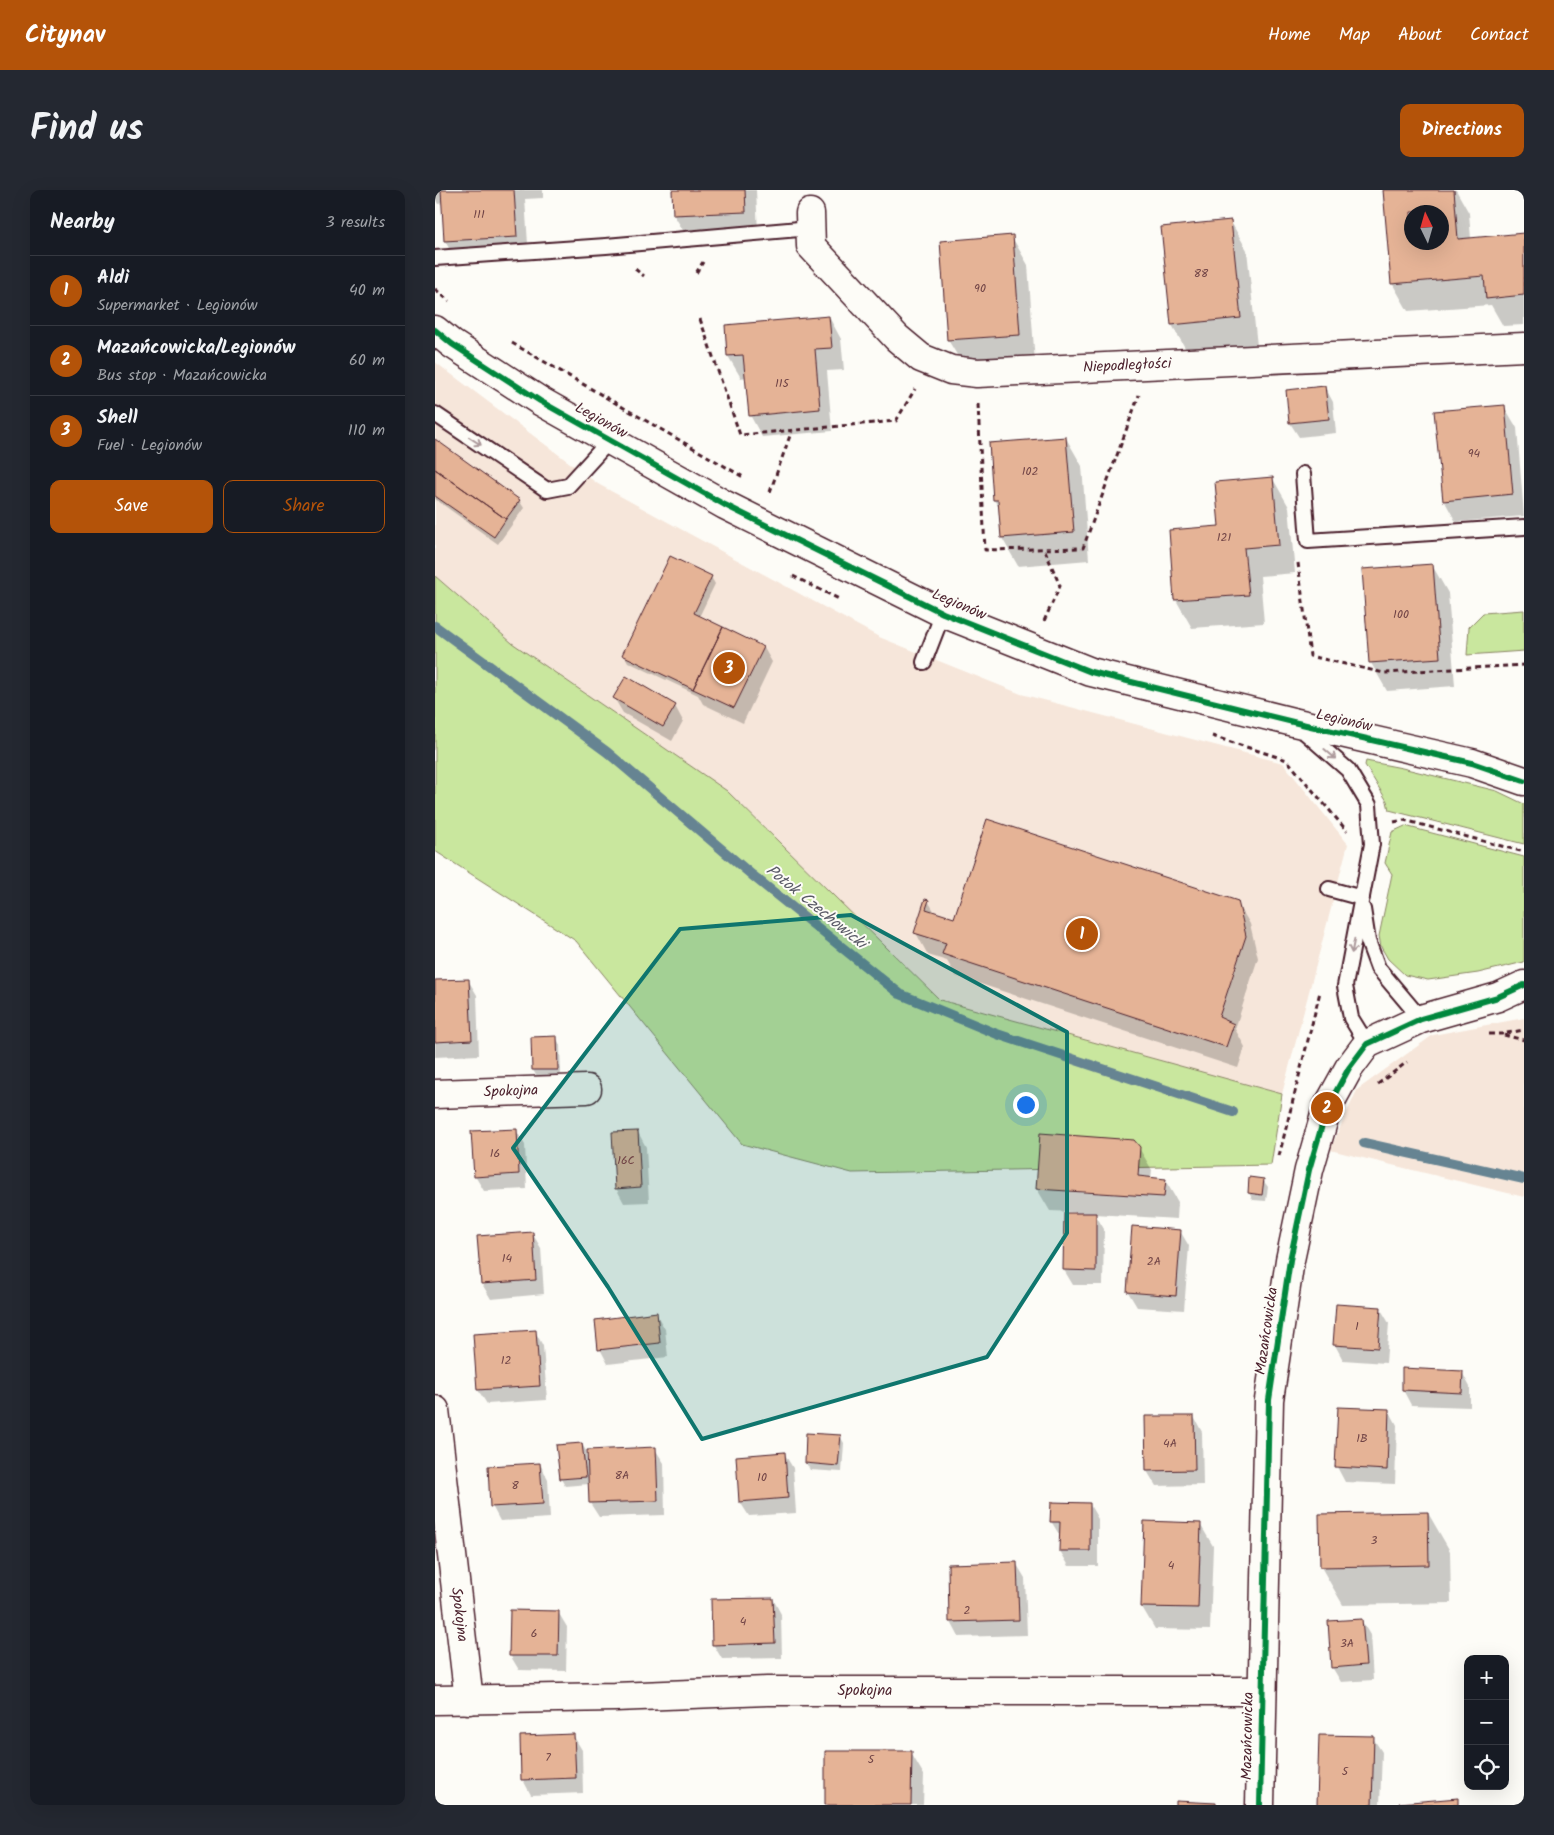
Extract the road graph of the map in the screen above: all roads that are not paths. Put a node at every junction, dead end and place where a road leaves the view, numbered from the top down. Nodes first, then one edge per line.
1 (810, 221) joint
2 (435, 258) edge
3 (435, 330) edge
4 (1524, 347) edge
5 (435, 414) edge
6 (610, 440) junction
7 (1303, 474) dead end
8 (1524, 527) edge
9 (943, 613) junction
10 (924, 662) dead end
11 (1293, 722) junction
12 (1524, 781) edge
13 (1329, 889) dead end
14 (1362, 898) junction
15 (1524, 985) edge
16 (1511, 999) edge
17 (1421, 1019) junction
18 (1367, 1044) junction
19 (587, 1089) dead end
20 (435, 1094) edge
21 (435, 1410) edge
22 (1262, 1691) junction
23 (435, 1700) edge
24 (469, 1700) junction
25 (1259, 1805) edge

1 - 2 lane
1 - 4 street, Niepodległości
3 - 6 street, Legionów
5 -> 6 lane
6 - 9 street, Legionów
7 - 8 lane
9 - 10 lane
9 - 11 street, Legionów
11 - 12 street, Legionów
11 -> 14 lane
13 - 14 lane
14 - 17 lane
14 -> 18 lane
15 - 16 street, Mazańcowicka
16 - 17 street, Mazańcowicka
17 - 18 street, Mazańcowicka
18 - 22 street, Mazańcowicka
19 - 20 street, Spokojna
21 - 24 street, Spokojna
22 - 24 street, Spokojna
22 - 25 street, Mazańcowicka
23 - 24 street, Spokojna

